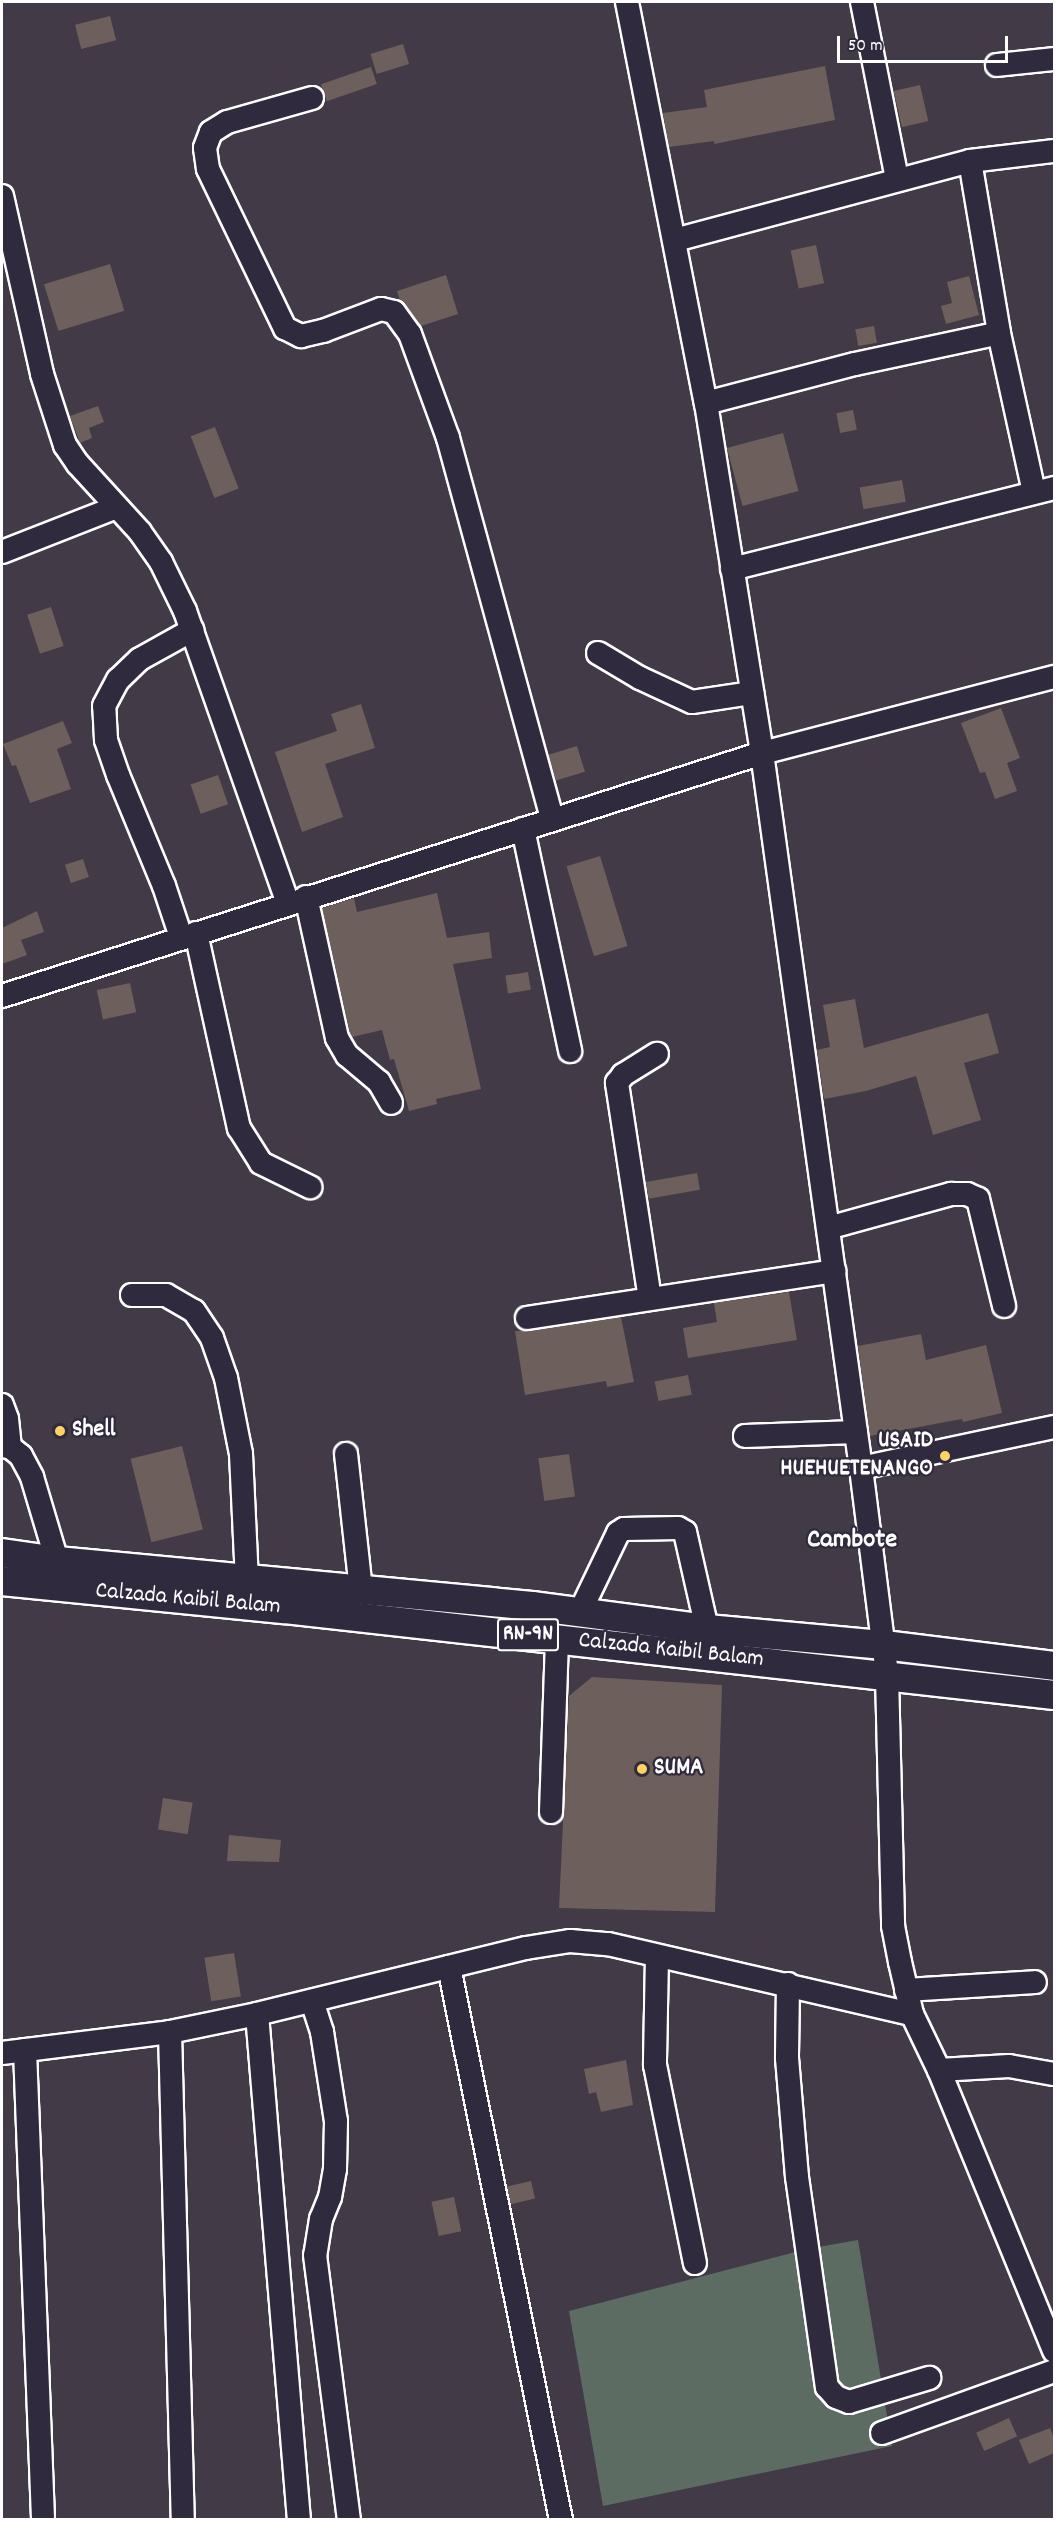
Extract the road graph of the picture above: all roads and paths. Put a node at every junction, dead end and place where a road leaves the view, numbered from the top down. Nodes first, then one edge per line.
1 (627, 2) edge
2 (862, 2) edge
3 (1054, 59) edge
4 (997, 65) dead end
5 (312, 98) dead end
6 (1054, 151) edge
7 (970, 161) junction
8 (897, 178) junction
9 (2, 196) edge
10 (675, 240) junction
11 (999, 333) junction
12 (706, 403) junction
13 (1044, 490) edge
14 (117, 507) junction
15 (2, 552) edge
16 (732, 569) junction
17 (192, 630) junction
18 (598, 652) dead end
19 (1054, 677) edge
20 (752, 693) junction
21 (762, 753) junction
22 (552, 819) junction
23 (523, 829) junction
24 (297, 900) junction
25 (189, 935) junction
26 (3, 990) edge
27 (570, 1051) dead end
28 (657, 1054) dead end
29 (391, 1103) dead end
30 (310, 1187) dead end
31 (828, 1228) junction
32 (834, 1271) junction
33 (132, 1295) dead end
34 (650, 1299) junction
35 (1005, 1306) dead end
36 (527, 1318) dead end
37 (2, 1405) edge
38 (1054, 1427) edge
39 (856, 1432) junction
40 (746, 1436) dead end
41 (6, 1447) edge
42 (346, 1454) dead end
43 (861, 1468) junction
44 (2, 1553) edge
45 (57, 1561) junction
46 (247, 1579) junction
47 (2, 1581) edge
48 (361, 1590) junction
49 (580, 1612) junction
50 (707, 1629) junction
51 (557, 1639) junction
52 (884, 1645) junction
53 (1054, 1666) edge
54 (887, 1675) junction
55 (1054, 1695) edge
56 (551, 1812) dead end
57 (657, 1956) junction
58 (449, 1967) junction
59 (1035, 1982) dead end
60 (788, 1984) junction
61 (906, 1990) junction
62 (312, 2001) junction
63 (912, 2013) junction
64 (257, 2014) junction
65 (170, 2032) junction
66 (25, 2050) junction
67 (2, 2053) edge
68 (939, 2070) junction
69 (1054, 2074) edge
70 (695, 2263) dead end
71 (1054, 2351) edge
72 (1054, 2371) edge
73 (929, 2378) dead end
74 (882, 2433) dead end
75 (43, 2520) edge
76 (183, 2520) edge
77 (299, 2520) edge
78 (350, 2520) edge
79 (561, 2520) edge

1 - 10 street
2 - 8 street
3 - 4 street
5 - 22 street
6 - 7 street
7 - 8 street
7 - 11 street
8 - 10 street
9 - 14 street
10 - 12 street
11 - 12 street
11 - 13 street
12 - 16 street
13 - 16 street
14 - 15 street
14 - 17 street
16 - 20 street
17 - 24 street
17 - 25 street
18 - 20 street
19 - 21 street
20 - 21 street
21 - 22 street
21 - 31 street
22 - 23 street
23 - 24 street
23 - 27 street
24 - 25 street
24 - 29 street
25 - 26 street
25 - 30 street
28 - 34 street
31 - 32 street
31 - 35 street
32 - 34 street
32 - 39 street
33 - 46 street
34 - 36 street
37 - 41 street
38 - 43 street
39 - 40 street
39 - 43 street
41 - 45 street
42 - 48 street
43 - 52 street
44 - 45 main road, Calzada Kaibil Balam / RN-9N
45 - 46 main road, Calzada Kaibil Balam / RN-9N
46 - 48 main road, Calzada Kaibil Balam / RN-9N
47 - 51 main road, Calzada Kaibil Balam / RN-9N
48 - 49 main road, Calzada Kaibil Balam / RN-9N
49 - 50 main road, Calzada Kaibil Balam / RN-9N
49 - 50 street
50 - 52 main road, Calzada Kaibil Balam / RN-9N
51 - 54 main road, Calzada Kaibil Balam / RN-9N
51 - 56 street
52 - 53 main road, Calzada Kaibil Balam / RN-9N
52 - 54 street
54 - 55 main road, Calzada Kaibil Balam / RN-9N
54 - 61 street
57 - 58 street
57 - 60 street
57 - 70 street
58 - 62 street
58 - 79 street
59 - 61 street
60 - 63 street
60 - 73 street
61 - 63 street
62 - 64 street
62 - 78 street
63 - 68 street
64 - 65 street
64 - 77 street
65 - 66 street
65 - 76 street
66 - 67 street
66 - 75 street
68 - 69 street
68 - 71 street
72 - 74 street

